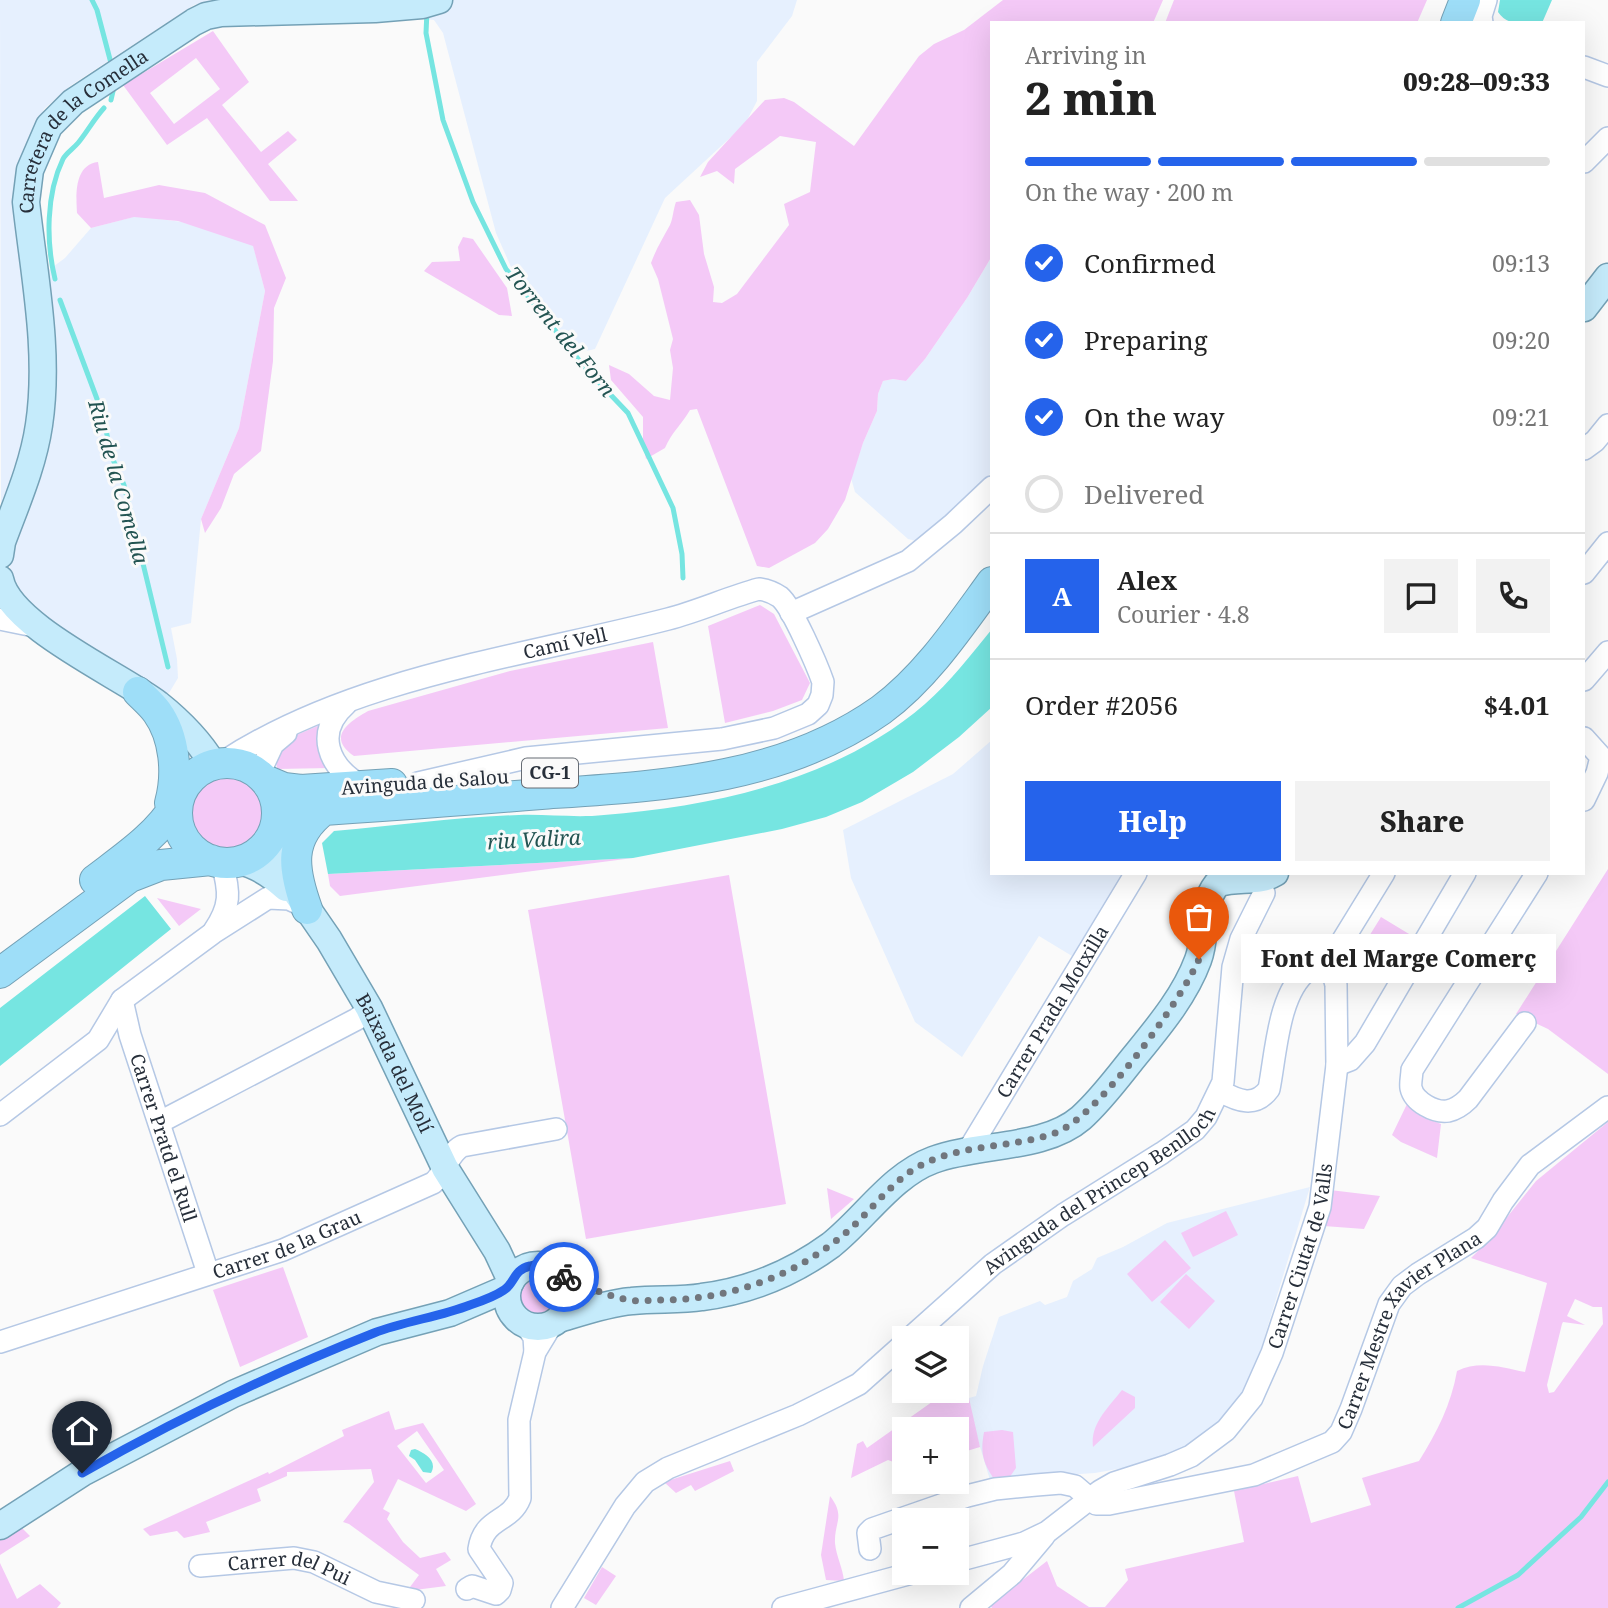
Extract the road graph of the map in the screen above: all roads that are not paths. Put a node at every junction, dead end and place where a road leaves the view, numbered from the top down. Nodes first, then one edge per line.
1 (1465, 0) edge
2 (1486, 0) edge
3 (432, 3) edge
4 (1457, 21) edge
5 (1482, 21) edge
6 (1585, 67) edge
7 (1608, 76) edge
8 (1608, 138) edge
9 (1585, 161) edge
10 (1608, 277) edge
11 (1585, 307) edge
12 (1608, 425) edge
13 (1585, 448) edge
14 (990, 489) edge
15 (1608, 543) edge
16 (1, 545) edge
17 (1585, 572) edge
18 (0, 579) edge
19 (990, 585) edge
20 (786, 606) junction
21 (0, 619) edge
22 (39, 627) junction
23 (1608, 652) edge
24 (1585, 679) edge
25 (138, 692) junction
26 (346, 704) junction
27 (170, 715) junction
28 (304, 719) junction
29 (835, 737) junction
30 (1585, 739) edge
31 (1605, 754) edge
32 (218, 763) junction
33 (262, 777) junction
34 (418, 783) junction
35 (362, 786) junction
36 (180, 795) junction
37 (1585, 798) edge
38 (324, 810) junction
39 (274, 831) junction
40 (152, 836) junction
41 (224, 862) junction
42 (1135, 875) edge
43 (1383, 875) edge
44 (1464, 875) edge
45 (1536, 875) edge
46 (1265, 880) edge
47 (307, 909) junction
48 (213, 933) junction
49 (0, 952) edge
50 (1325, 969) junction
51 (0, 973) edge
52 (122, 1000) junction
53 (369, 1010) junction
54 (1525, 1023) dead end
55 (1337, 1065) junction
56 (1220, 1091) junction
57 (1608, 1107) edge
58 (0, 1115) edge
59 (160, 1122) junction
60 (556, 1129) dead end
61 (968, 1151) junction
62 (445, 1168) junction
63 (480, 1222) junction
64 (553, 1271) junction
65 (208, 1273) junction
66 (509, 1285) junction
67 (630, 1301) junction
68 (450, 1313) junction
69 (555, 1321) junction
70 (521, 1322) junction
71 (924, 1326) edge
72 (0, 1342) edge
73 (535, 1352) junction
74 (892, 1355) edge
75 (1089, 1500) junction
76 (0, 1526) edge
77 (1047, 1532) junction
78 (870, 1549) dead end
79 (969, 1558) edge
80 (200, 1566) dead end
81 (892, 1578) edge
82 (467, 1589) dead end
83 (414, 1600) dead end
84 (562, 1608) edge
85 (783, 1608) edge
86 (971, 1608) edge

1 - 4 highway
2 - 5 street
3 - 16 main road, Carretera de la Comella
6 - 7 street
8 - 9 street
10 - 11 main road
12 - 13 street
14 - 20 street
15 - 17 street
18 - 22 main road
19 - 29 highway, Avinguda de Salou / CG-1
20 - 26 street, Camí Vell
20 - 34 street
21 - 22 street
22 - 25 main road
23 - 24 street
25 - 27 main road
25 - 40 highway
26 - 28 street, Camí Vell
26 - 35 street
27 - 32 main road
27 - 36 main road
28 - 32 street, Camí Vell
28 - 33 street, Camí Vell
29 - 34 highway, Avinguda de Salou / CG-1
29 - 38 highway, Avinguda de Salou / CG-1
30 - 31 street
31 - 37 street
32 - 33 highway, CG-1
32 - 36 highway
33 - 35 highway, Avinguda de Salou / CG-1
33 - 39 highway
34 - 35 highway, Avinguda de Salou / CG-1
36 - 40 highway
36 - 41 highway
38 - 39 highway, CG-1
38 - 47 highway
39 - 41 highway
39 - 47 main road, Baixada del Molí
40 - 49 highway
41 - 47 main road, Baixada del Molí
41 - 48 street
41 - 51 highway
42 - 61 street, Carrer Prada Motxilla
43 - 50 street
44 - 55 street
45 - 54 street
46 - 56 street, Avinguda del Princep Benlloch
46 - 61 main road, Baixada del Molí
47 - 48 street
47 - 53 main road, Baixada del Molí
48 - 52 street
50 - 55 street, Carrer Ciutat de Valls
50 - 56 street
52 - 58 street
52 - 59 street, Carrer Pratd el Rull
53 - 59 street
53 - 62 main road, Baixada del Molí
55 - 75 street, Carrer Ciutat de Valls
56 - 71 street, Avinguda del Princep Benlloch
57 - 75 street, Carrer Mestre Xavier Plana
59 - 65 street, Carrer Pratd el Rull
60 - 62 street, Carrer de la Grau
61 - 67 main road, Baixada del Molí
62 - 63 main road, Baixada del Molí
62 - 65 street, Carrer de la Grau
63 - 64 main road, Baixada del Molí
63 - 66 main road, Baixada del Molí
64 - 66 main road
64 - 67 main road, Baixada del Molí
64 - 69 main road
65 - 72 street, Carrer de la Grau
66 - 68 main road
66 - 70 main road
67 - 69 main road, Baixada del Molí
68 - 70 main road
68 - 76 main road
69 - 70 main road
69 - 73 street
70 - 73 street
73 - 82 street
74 - 84 street
75 - 77 street, Carrer Ciutat de Valls
75 - 78 street
77 - 79 street, Carrer Ciutat de Valls
77 - 86 street
80 - 83 street, Carrer del Pui
81 - 85 street

